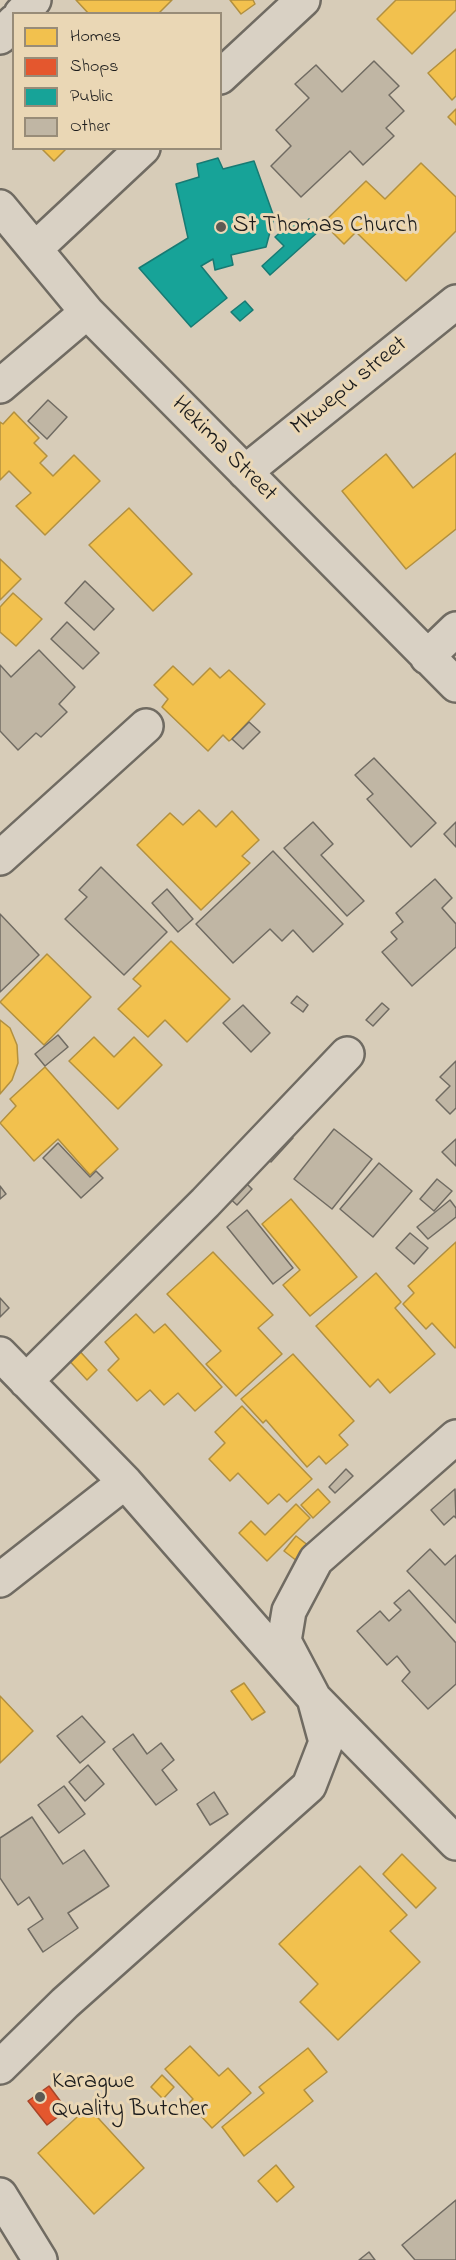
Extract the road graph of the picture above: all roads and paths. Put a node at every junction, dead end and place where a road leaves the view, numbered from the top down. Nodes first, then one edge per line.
1 (34, 0) edge
2 (303, 0) edge
3 (23, 12) edge
4 (12, 24) edge
5 (0, 37) edge
6 (222, 75) edge
7 (141, 150) edge
8 (0, 207) edge
9 (35, 249) junction
10 (456, 302) edge
11 (87, 312) junction
12 (0, 386) edge
13 (245, 472) junction
14 (456, 628) edge
15 (427, 657) junction
16 (456, 685) edge
17 (146, 726) dead end
18 (0, 858) edge
19 (347, 1054) dead end
20 (0, 1354) edge
21 (26, 1381) junction
22 (456, 1437) edge
23 (125, 1482) junction
24 (0, 1580) edge
25 (314, 1698) junction
26 (456, 1843) edge
27 (0, 2067) edge
28 (0, 2194) edge
29 (40, 2260) edge

1 - 3 street
2 - 6 street
4 - 5 street
7 - 9 street
8 - 9 street, Hekima Street
9 - 11 street, Hekima Street
10 - 13 street, Mkwepu street
11 - 12 street
11 - 13 street, Hekima Street
13 - 15 street, Hekima Street
14 - 15 street
15 - 16 street, Hekima Street
17 - 18 street
19 - 21 street
20 - 21 street
21 - 23 street
22 - 25 street
23 - 24 street
23 - 25 street
25 - 26 street
25 - 27 street
28 - 29 street

